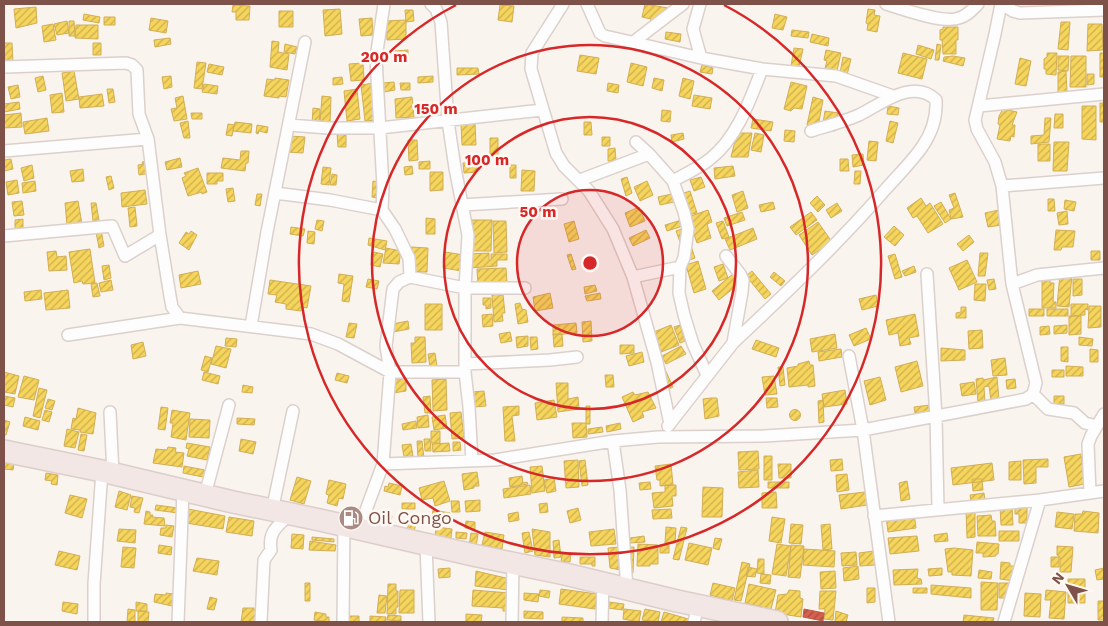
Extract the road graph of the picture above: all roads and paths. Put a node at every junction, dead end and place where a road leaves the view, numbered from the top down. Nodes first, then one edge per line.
1 (384, 4) edge
2 (431, 4) edge
3 (563, 4) edge
4 (587, 4) edge
5 (683, 4) edge
6 (700, 4) edge
7 (886, 4) edge
8 (978, 4) edge
9 (1001, 4) edge
10 (1104, 10) edge
11 (305, 42) dead end
12 (632, 44) junction
13 (701, 58) junction
14 (4, 67) edge
15 (762, 69) junction
16 (1104, 94) edge
17 (893, 96) junction
18 (979, 106) junction
19 (542, 110) junction
20 (448, 121) junction
21 (289, 125) junction
22 (380, 128) junction
23 (810, 131) dead end
24 (148, 139) junction
25 (636, 142) dead end
26 (4, 151) edge
27 (649, 154) junction
28 (1104, 178) edge
29 (580, 180) junction
30 (673, 182) junction
31 (1002, 186) junction
32 (275, 193) junction
33 (562, 199) dead end
34 (462, 205) junction
35 (382, 210) junction
36 (160, 235) junction
37 (4, 236) edge
38 (726, 256) dead end
39 (680, 267) junction
40 (1104, 268) edge
41 (927, 274) dead end
42 (410, 277) junction
43 (633, 277) junction
44 (1012, 284) junction
45 (465, 288) junction
46 (525, 288) dead end
47 (180, 318) junction
48 (251, 326) junction
49 (68, 335) dead end
50 (733, 343) junction
51 (577, 356) dead end
52 (850, 356) dead end
53 (465, 368) junction
54 (390, 372) junction
55 (707, 375) junction
56 (1033, 394) junction
57 (229, 405) dead end
58 (293, 411) dead end
59 (110, 412) dead end
60 (1104, 414) edge
61 (936, 417) junction
62 (670, 424) junction
63 (1097, 426) junction
64 (863, 430) junction
65 (658, 437) junction
66 (613, 441) junction
67 (4, 451) edge
68 (472, 461) junction
69 (383, 464) junction
70 (108, 473) junction
71 (183, 491) junction
72 (1104, 491) edge
73 (1090, 492) junction
74 (205, 495) junction
75 (1040, 500) junction
76 (938, 510) junction
77 (281, 512) junction
78 (874, 516) junction
79 (351, 527) junction
80 (426, 545) junction
81 (513, 564) junction
82 (603, 583) junction
83 (627, 589) junction
84 (696, 614) edge
85 (94, 622) edge
86 (178, 622) edge
87 (261, 622) edge
88 (344, 622) edge
89 (429, 622) edge
90 (512, 622) edge
91 (602, 622) edge
92 (771, 622) edge
93 (890, 622) edge
94 (1004, 622) edge

1 - 22 street
2 - 20 street
3 - 19 street
4 - 12 street
5 - 12 street
6 - 13 street
7 - 8 street
9 - 10 street
9 - 18 street
11 - 21 street
12 - 13 street
13 - 15 street
14 - 24 street
15 - 17 street
15 - 30 street
16 - 18 street
17 - 23 street
17 - 50 street
18 - 31 street
19 - 20 street
19 - 29 street
20 - 22 street
20 - 34 street
21 - 22 street
21 - 32 street
22 - 35 street
24 - 26 street
24 - 36 street
25 - 27 street
27 - 29 street
27 - 30 street
28 - 31 street
29 - 43 street
30 - 39 street
31 - 44 street
32 - 35 street
32 - 48 street
33 - 34 street
34 - 45 street
35 - 42 street
36 - 37 street
36 - 47 street
38 - 50 street
39 - 43 street
39 - 55 street
40 - 44 street
41 - 61 street
42 - 45 street
42 - 54 street
43 - 62 street
44 - 56 street
45 - 46 street
45 - 53 street
47 - 48 street
47 - 49 street
48 - 54 street
50 - 55 street
51 - 53 street
52 - 64 street
53 - 54 street
53 - 68 street
54 - 69 street
55 - 62 street
56 - 61 street
56 - 63 street
57 - 74 street
58 - 77 street
59 - 70 street
60 - 63 street
61 - 64 street
61 - 76 street
62 - 65 street
63 - 73 street
64 - 65 street
64 - 78 street
65 - 66 street
66 - 68 street
66 - 83 street
67 - 70 highway
68 - 69 street
69 - 79 street
70 - 71 highway
70 - 85 street
71 - 74 highway
71 - 86 street
72 - 73 street
73 - 75 street
74 - 77 highway
75 - 76 street
75 - 94 street
76 - 78 street
77 - 79 highway
77 - 87 street
78 - 93 street
79 - 80 highway
79 - 88 street
80 - 81 highway
80 - 89 street
81 - 82 highway
81 - 90 street
82 - 83 highway
82 - 91 street
83 - 84 highway
84 - 92 highway

